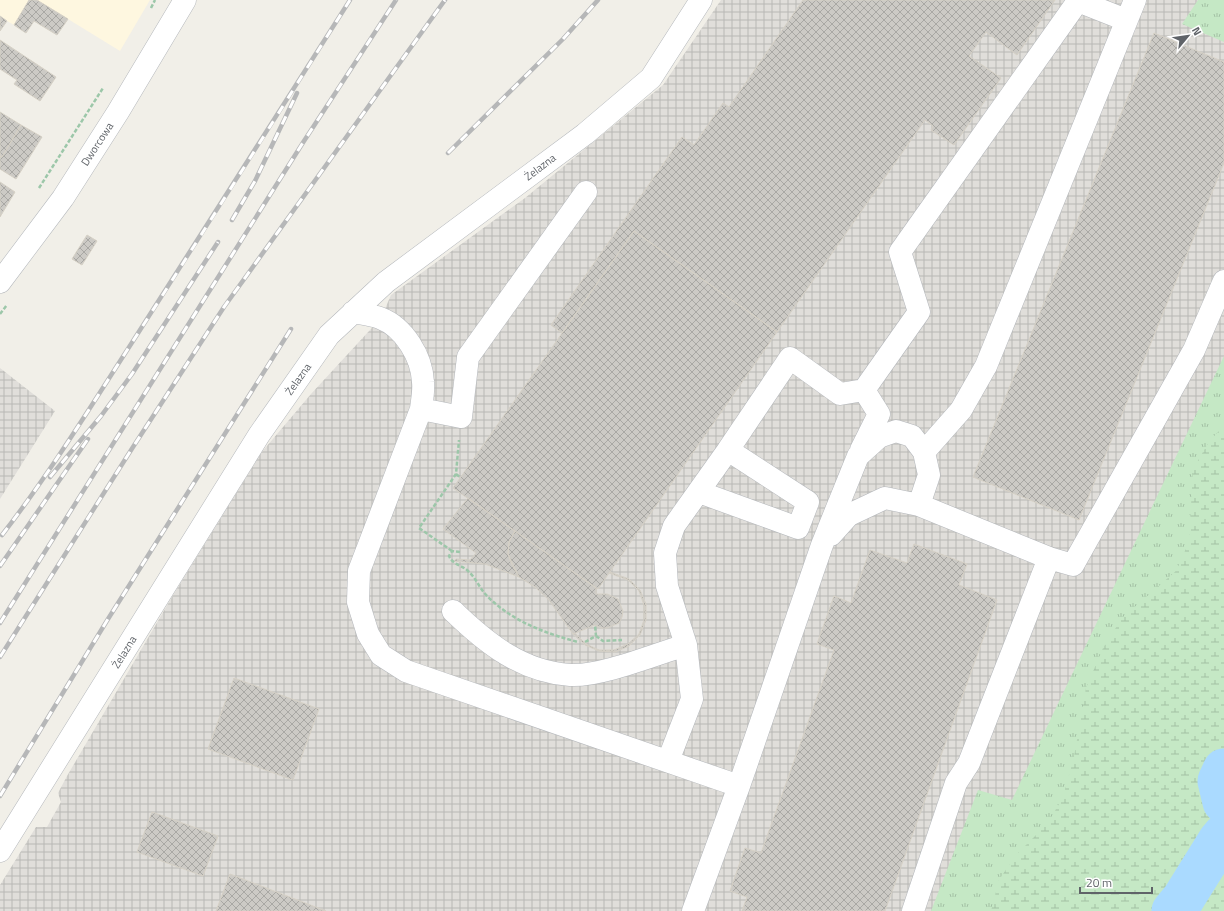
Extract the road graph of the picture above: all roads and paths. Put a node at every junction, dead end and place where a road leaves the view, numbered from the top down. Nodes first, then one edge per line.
1 (155, 0) edge
2 (185, 0) edge
3 (700, 0) edge
4 (1135, 0) edge
5 (148, 12) dead end
6 (1126, 20) junction
7 (107, 82) dead end
8 (586, 192) dead end
9 (36, 193) dead end
10 (1224, 281) edge
11 (0, 282) edge
12 (353, 312) junction
13 (864, 390) junction
14 (422, 409) junction
15 (461, 417) junction
16 (728, 450) junction
17 (924, 452) junction
18 (858, 456) junction
19 (456, 474) junction
20 (460, 477) dead end
21 (698, 492) junction
22 (920, 505) junction
23 (822, 544) junction
24 (452, 551) junction
25 (460, 552) dead end
26 (1049, 558) junction
27 (453, 611) dead end
28 (595, 625) dead end
29 (596, 636) junction
30 (578, 642) dead end
31 (585, 642) dead end
32 (625, 642) dead end
33 (686, 645) junction
34 (668, 761) junction
35 (738, 786) junction
36 (0, 851) edge
37 (693, 911) edge
38 (913, 911) edge

1 - 5 path
2 - 11 street, Dworcowa
3 - 12 street, Żelazna
4 - 6 street
6 - 13 street
6 - 17 street
7 - 9 path
8 - 15 street
10 - 26 street
12 - 14 street
12 - 36 street, Żelazna
13 - 16 street
13 - 18 street
14 - 15 street
14 - 34 street
15 - 19 path
16 - 21 street
16 - 21 street
17 - 18 street
17 - 22 street
18 - 23 street
19 - 20 path
19 - 24 path
21 - 33 street
22 - 23 street
22 - 26 street
23 - 35 street
24 - 25 path
24 - 30 path
26 - 38 street
27 - 33 street
28 - 29 path
29 - 31 path
29 - 32 path
33 - 34 street
34 - 35 street
35 - 37 street

